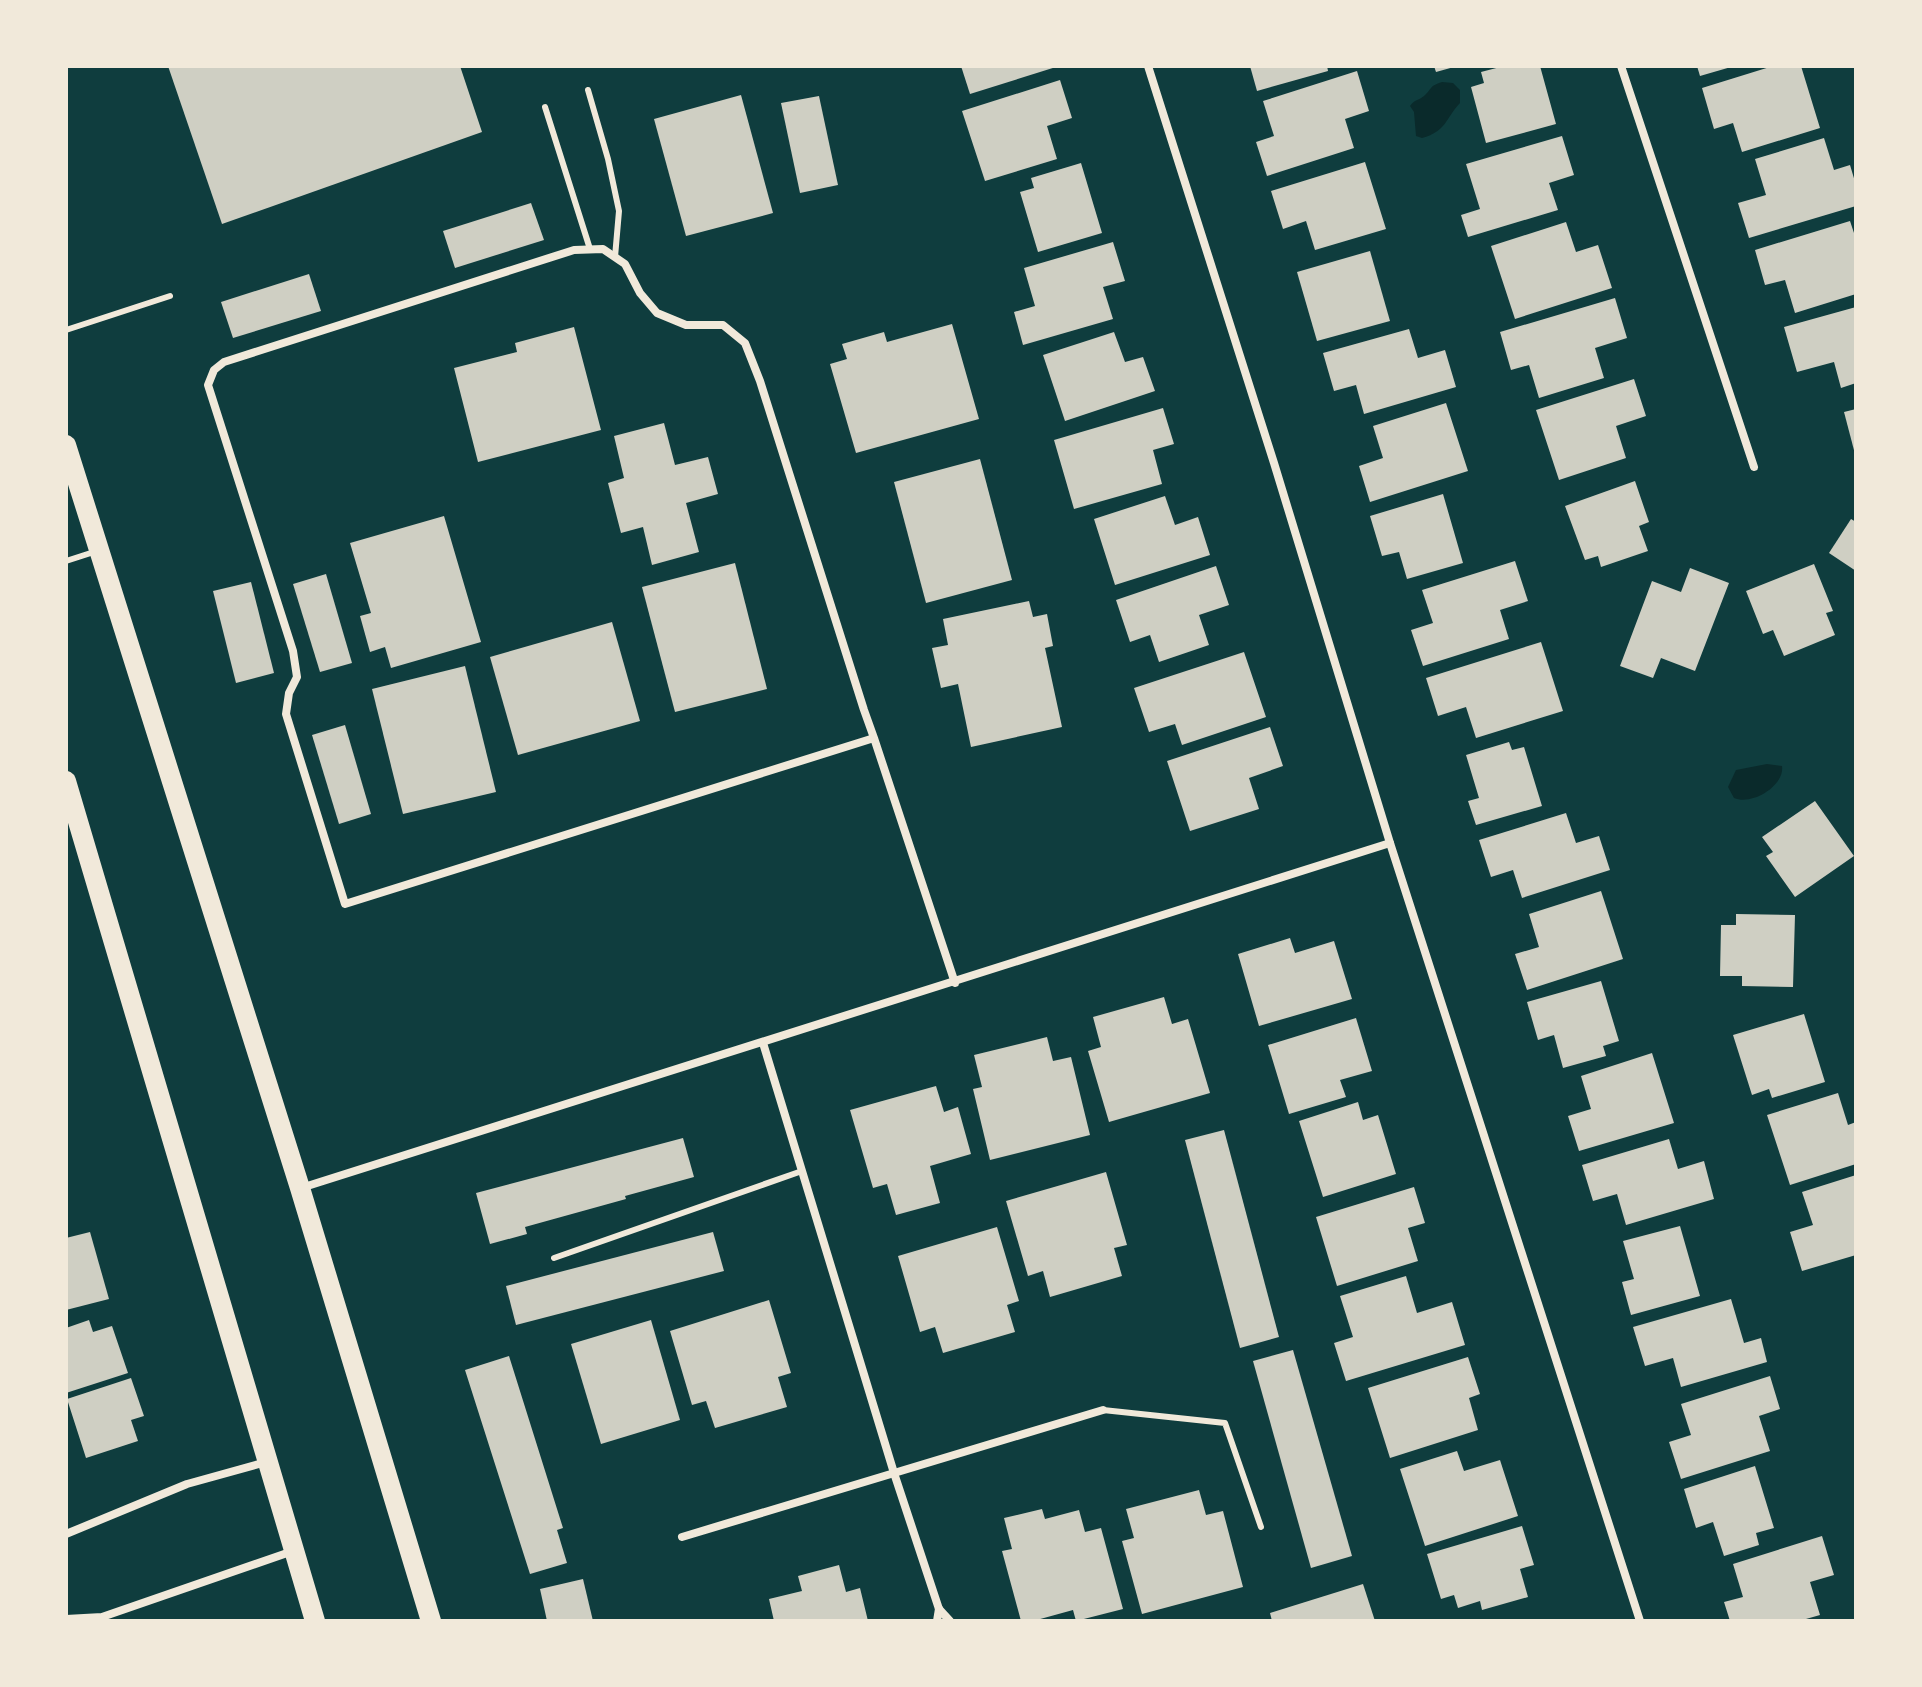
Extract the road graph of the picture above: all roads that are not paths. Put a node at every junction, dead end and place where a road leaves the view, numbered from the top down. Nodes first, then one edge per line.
1 (1148, 66) edge
2 (1621, 66) edge
3 (588, 90) dead end
4 (545, 107) dead end
5 (590, 249) junction
6 (615, 257) junction
7 (170, 296) dead end
8 (66, 330) edge
9 (66, 445) edge
10 (1754, 467) dead end
11 (99, 550) junction
12 (66, 561) edge
13 (874, 738) junction
14 (66, 781) edge
15 (1390, 843) junction
16 (955, 983) junction
17 (763, 1043) junction
18 (802, 1171) junction
19 (300, 1188) junction
20 (554, 1258) dead end
21 (1103, 1410) joint
22 (266, 1462) junction
23 (894, 1473) junction
24 (1261, 1527) dead end
25 (66, 1534) edge
26 (682, 1537) dead end
27 (293, 1551) junction
28 (939, 1609) junction
29 (66, 1619) edge
30 (315, 1621) edge
31 (431, 1621) edge
32 (937, 1621) edge
33 (950, 1621) edge
34 (1640, 1621) edge

1 - 15 street
2 - 10 street
3 - 6 lane
4 - 5 lane
5 - 6 street
5 - 13 street
6 - 13 street
7 - 8 lane
9 - 11 main road
11 - 12 lane
11 - 19 main road
13 - 16 street
14 - 22 main road
15 - 16 street
15 - 34 street
16 - 17 street
17 - 18 street
17 - 19 street
18 - 20 lane
18 - 23 street
19 - 31 main road
21 - 23 street
21 - 24 lane
22 - 25 street
22 - 27 main road
23 - 26 street
23 - 28 street
27 - 29 street
27 - 30 main road
28 - 32 street
28 - 33 street

